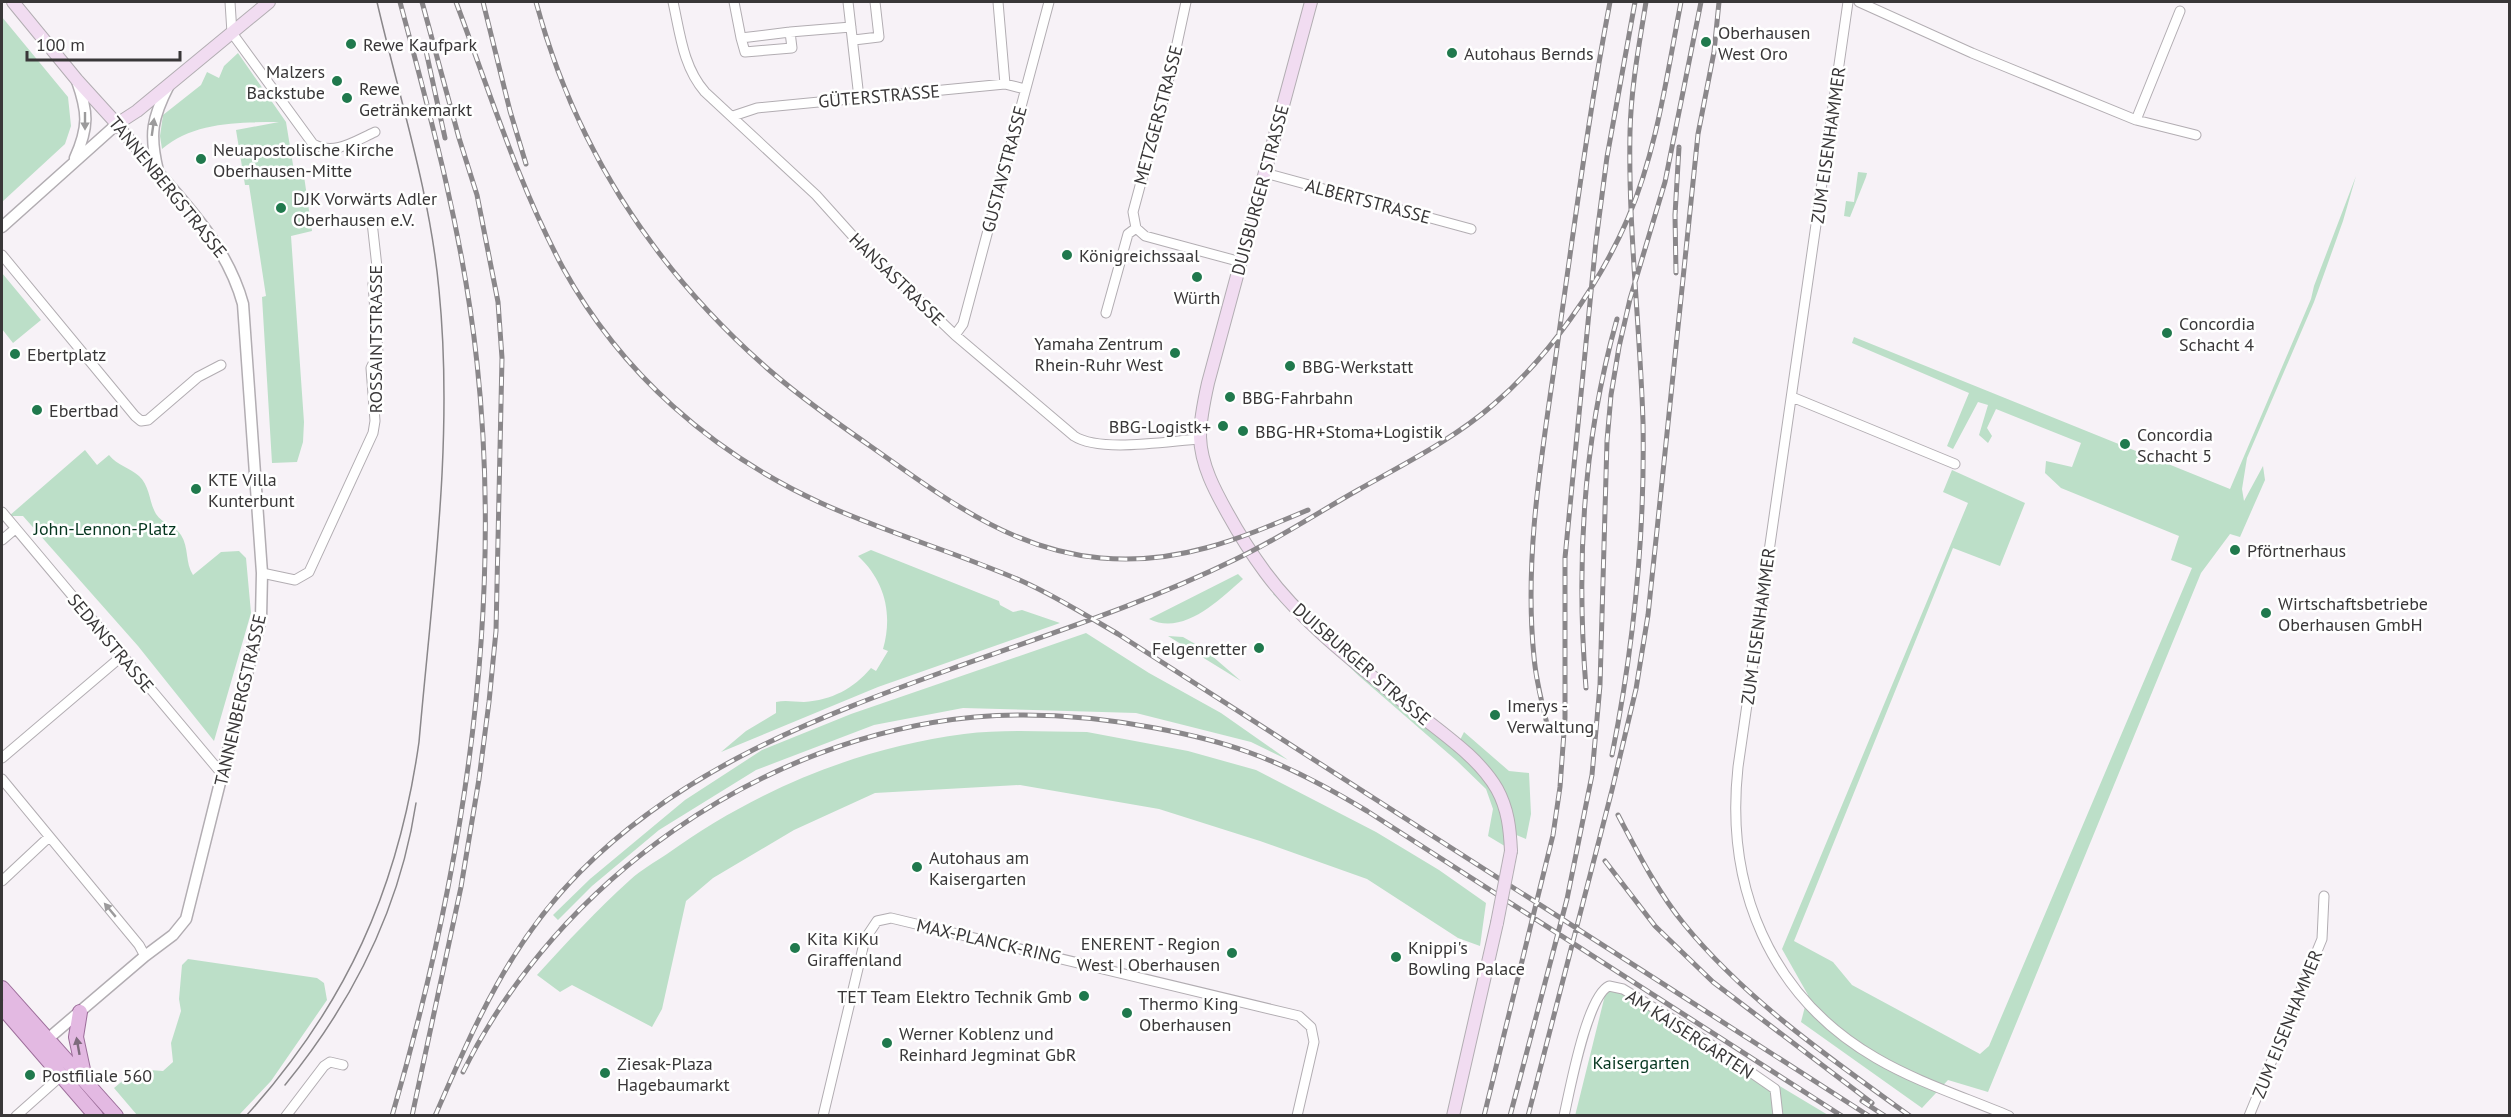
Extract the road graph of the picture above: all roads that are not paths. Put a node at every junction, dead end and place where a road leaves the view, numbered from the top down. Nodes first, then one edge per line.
1 (13, 2) edge
2 (230, 2) edge
3 (269, 2) edge
4 (673, 2) edge
5 (734, 2) edge
6 (848, 2) edge
7 (875, 2) edge
8 (998, 2) edge
9 (1049, 2) edge
10 (1186, 2) edge
11 (1311, 2) edge
12 (1848, 2) edge
13 (1859, 2) edge
14 (2180, 11) dead end
15 (851, 27) junction
16 (790, 32) junction
17 (232, 33) junction
18 (741, 38) junction
19 (854, 40) junction
20 (77, 80) junction
21 (1005, 84) junction
22 (169, 85) junction
23 (1026, 89) junction
24 (859, 98) junction
25 (733, 116) junction
26 (2136, 120) junction
27 (117, 124) junction
28 (375, 132) dead end
29 (2196, 135) dead end
30 (74, 161) junction
31 (158, 171) junction
32 (1265, 173) junction
33 (372, 222) dead end
34 (2, 227) edge
35 (1136, 228) junction
36 (1471, 229) dead end
37 (2, 255) edge
38 (1241, 262) junction
39 (1106, 313) dead end
40 (955, 335) junction
41 (221, 365) dead end
42 (1792, 397) junction
43 (1200, 439) junction
44 (1954, 464) dead end
45 (2, 512) edge
46 (15, 529) junction
47 (2, 540) edge
48 (262, 573) junction
49 (122, 656) junction
50 (2, 758) edge
51 (222, 774) junction
52 (2, 779) edge
53 (49, 837) junction
54 (2, 881) edge
55 (2324, 896) dead end
56 (145, 956) junction
57 (2, 988) edge
58 (2, 1007) edge
59 (80, 1012) junction
60 (43, 1043) junction
61 (343, 1065) dead end
62 (61, 1076) junction
63 (85, 1081) junction
64 (16, 1116) edge
65 (96, 1116) edge
66 (116, 1116) edge
67 (286, 1116) edge
68 (823, 1116) edge
69 (1297, 1116) edge
70 (1453, 1116) edge
71 (1564, 1116) edge
72 (1778, 1116) edge
73 (2009, 1116) edge
74 (2249, 1116) edge

1 - 20 main road, TANNENBERGSTRASSE
2 - 17 street
3 - 17 main road
4 - 25 street, HANSASTRASSE
5 - 18 street
6 - 15 street
7 - 19 street
8 - 21 street
9 - 23 street, GUSTAVSTRASSE
10 - 35 street, METZGERSTRASSE
11 - 32 main road, DUISBURGER STRASSE
12 - 42 street, ZUM EISENHAMMER
13 - 26 street
14 - 26 street
15 - 16 street
15 - 19 street
16 - 18 street
16 - 18 street
17 - 22 main road
17 - 28 street
19 - 24 street
20 - 27 main road, TANNENBERGSTRASSE
20 -> 30 street
21 - 23 street, GÜTERSTRASSE
21 - 24 street, GÜTERSTRASSE
22 - 27 main road
31 -> 22 street
23 - 40 street, GUSTAVSTRASSE
24 - 25 street, GÜTERSTRASSE
25 - 40 street, HANSASTRASSE
26 - 29 street
27 - 30 street
27 - 31 street, TANNENBERGSTRASSE
30 - 34 street
31 - 48 street, TANNENBERGSTRASSE
32 - 36 street, ALBERTSTRASSE
32 - 38 main road, DUISBURGER STRASSE
33 - 48 street, ROSSAINTSTRASSE
35 - 38 street
35 - 39 street, METZGERSTRASSE
37 - 41 street
38 - 43 main road, DUISBURGER STRASSE
40 - 43 street, HANSASTRASSE
42 - 44 street
42 - 73 street, ZUM EISENHAMMER
43 - 70 main road, DUISBURGER STRASSE, bridge
45 - 46 street, SEDANSTRASSE
46 - 47 street
46 - 49 street, SEDANSTRASSE
48 - 51 street, TANNENBERGSTRASSE
49 - 50 street
49 - 51 street, SEDANSTRASSE
51 - 56 street, TANNENBERGSTRASSE
52 - 53 street
53 - 54 street
56 -> 53 street
55 - 74 street, ZUM EISENHAMMER
56 - 59 street, TANNENBERGSTRASSE
57 - 60 main road
58 - 60 main road
59 - 60 street, TANNENBERGSTRASSE
63 -> 59 main road
60 - 62 main road
60 - 63 main road
61 - 67 street
62 - 63 main road
62 - 64 street
62 - 65 main road
63 - 66 main road
68 - 69 street, MAX-PLANCK-RING
71 - 72 street, AM KAISERGARTEN

